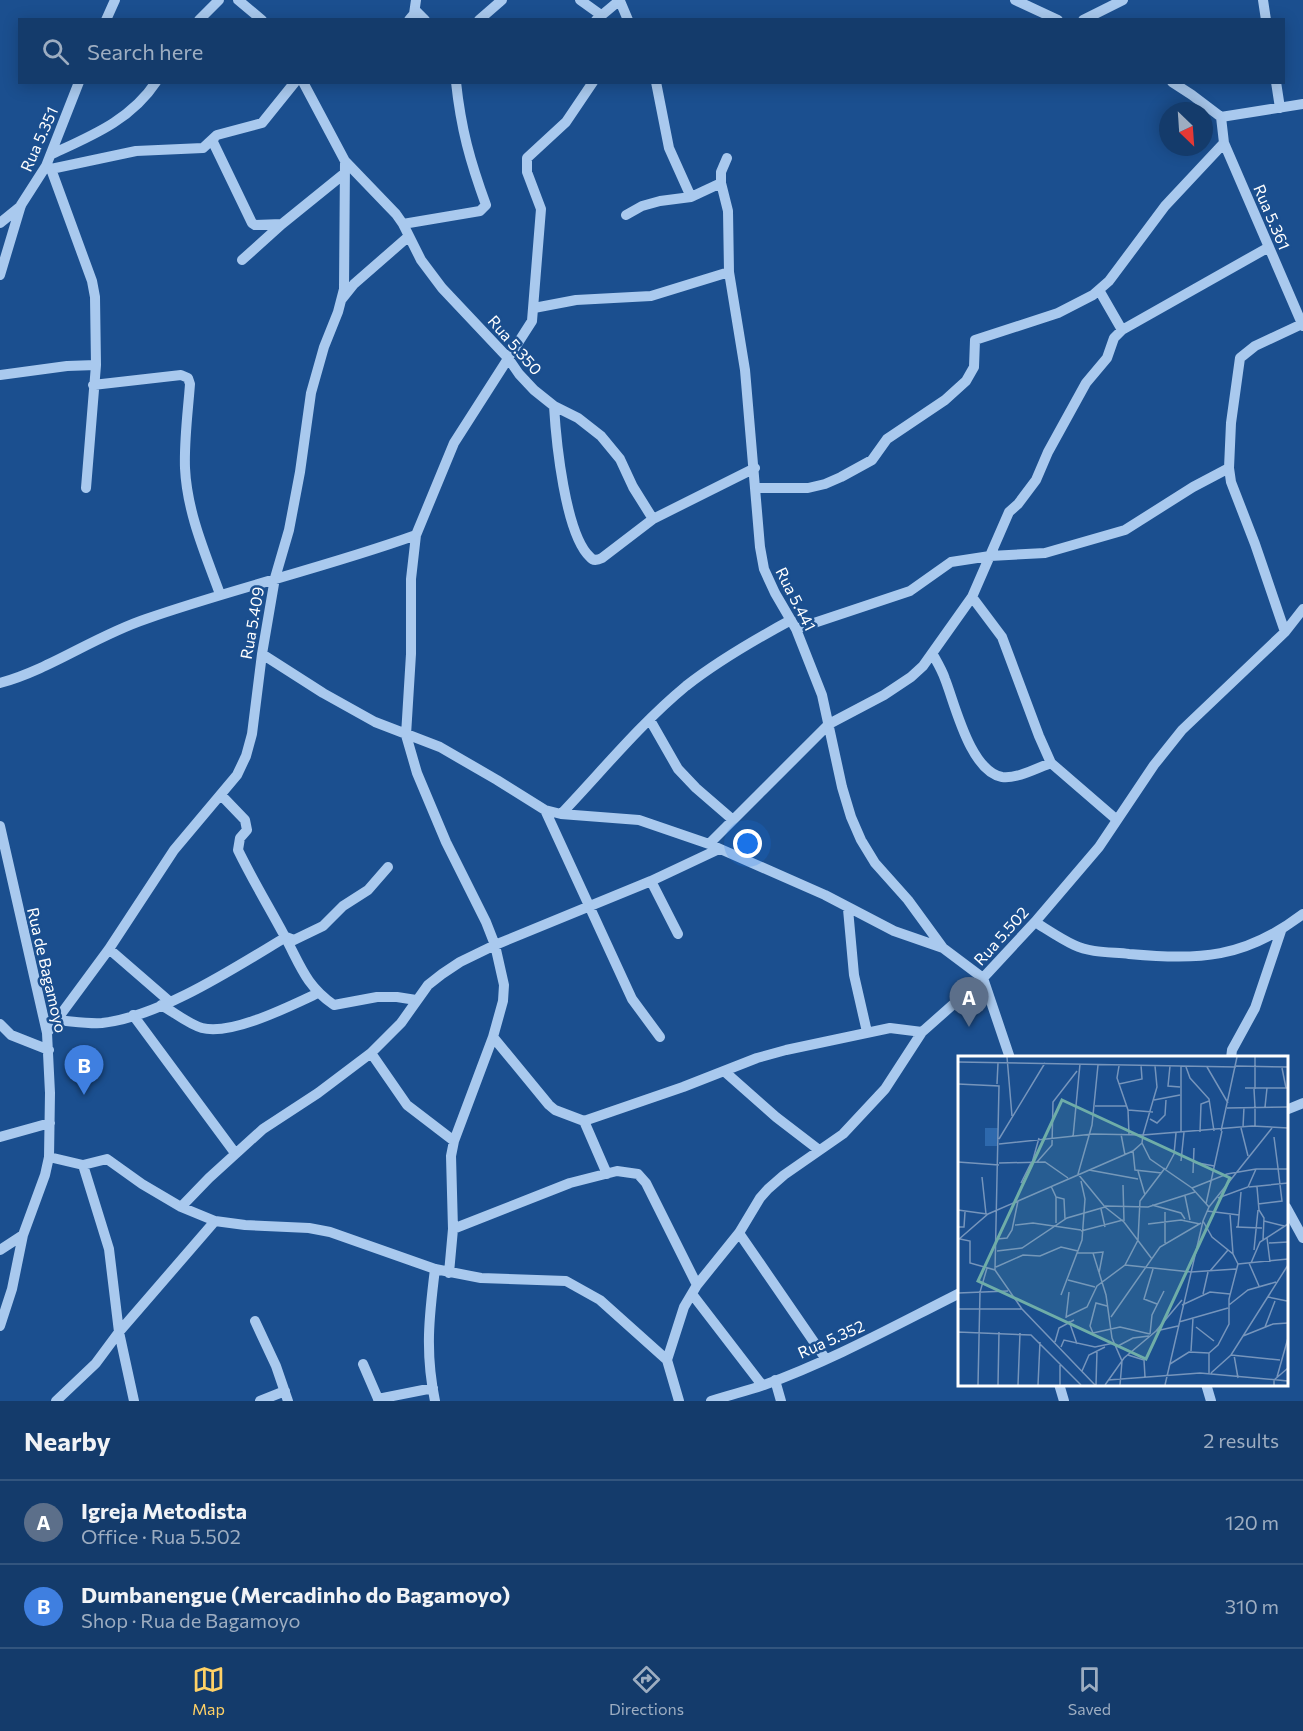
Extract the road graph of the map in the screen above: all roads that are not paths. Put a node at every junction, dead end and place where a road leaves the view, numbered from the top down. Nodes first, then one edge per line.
1 (115, 0) edge
2 (219, 0) edge
3 (238, 0) edge
4 (257, 0) edge
5 (502, 0) edge
6 (580, 0) edge
7 (620, 0) edge
8 (1015, 0) edge
9 (1123, 0) edge
10 (1263, 0) edge
11 (248, 7) junction
12 (598, 17) edge
13 (107, 18) edge
14 (201, 18) edge
15 (260, 18) edge
16 (481, 18) edge
17 (627, 18) edge
18 (1054, 18) edge
19 (1087, 18) edge
20 (1266, 18) edge
21 (78, 84) edge
22 (155, 84) edge
23 (293, 84) edge
24 (304, 84) edge
25 (456, 84) edge
26 (592, 84) edge
27 (656, 84) edge
28 (1175, 84) edge
29 (1276, 84) edge
30 (1303, 104) edge
31 (1280, 108) junction
32 (1221, 117) junction
33 (212, 140) junction
34 (1224, 143) junction
35 (52, 154) junction
36 (727, 158) dead end
37 (345, 161) junction
38 (48, 168) junction
39 (345, 173) junction
40 (721, 183) junction
41 (691, 197) junction
42 (21, 205) junction
43 (626, 215) dead end
44 (0, 223) edge
45 (282, 224) junction
46 (403, 224) junction
47 (409, 236) junction
48 (1269, 247) junction
49 (242, 260) dead end
50 (729, 272) junction
51 (0, 275) edge
52 (1099, 290) junction
53 (341, 299) junction
54 (534, 308) junction
55 (1303, 325) edge
56 (1122, 330) junction
57 (508, 358) junction
58 (96, 365) junction
59 (0, 375) edge
60 (93, 386) junction
61 (554, 406) junction
62 (755, 468) junction
63 (1229, 468) junction
64 (86, 488) dead end
65 (756, 488) junction
66 (653, 519) junction
67 (416, 535) junction
68 (990, 556) junction
69 (275, 578) junction
70 (220, 594) junction
71 (972, 597) junction
72 (1303, 609) edge
73 (793, 625) junction
74 (1285, 632) junction
75 (932, 653) junction
76 (261, 654) junction
77 (0, 683) edge
78 (650, 720) junction
79 (829, 723) junction
80 (406, 735) junction
81 (1052, 763) junction
82 (221, 795) junction
83 (545, 810) junction
84 (561, 814) junction
85 (733, 820) junction
86 (1117, 820) junction
87 (0, 826) edge
88 (708, 844) junction
89 (719, 849) junction
90 (388, 867) dead end
91 (651, 881) junction
92 (590, 907) junction
93 (848, 909) junction
94 (1303, 914) edge
95 (1035, 922) junction
96 (1281, 931) junction
97 (678, 934) dead end
98 (286, 937) junction
99 (495, 945) junction
100 (943, 948) junction
101 (109, 949) junction
102 (983, 978) junction
103 (318, 993) junction
104 (416, 1000) junction
105 (165, 1003) junction
106 (133, 1015) junction
107 (56, 1020) junction
108 (0, 1024) edge
109 (867, 1032) junction
110 (922, 1032) junction
111 (47, 1033) junction
112 (493, 1036) junction
113 (660, 1037) dead end
114 (49, 1050) junction
115 (371, 1053) junction
116 (1009, 1056) edge
117 (1231, 1056) edge
118 (724, 1071) junction
119 (1303, 1103) edge
120 (1288, 1110) edge
121 (584, 1121) junction
122 (50, 1123) junction
123 (0, 1137) edge
124 (453, 1141) junction
125 (819, 1150) junction
126 (235, 1154) junction
127 (49, 1157) junction
128 (82, 1165) junction
129 (607, 1174) junction
130 (181, 1207) junction
131 (1288, 1210) edge
132 (214, 1221) junction
133 (453, 1229) junction
134 (739, 1233) junction
135 (23, 1235) junction
136 (1303, 1238) edge
137 (0, 1250) edge
138 (435, 1269) junction
139 (449, 1273) junction
140 (694, 1290) junction
141 (958, 1294) edge
142 (255, 1321) dead end
143 (0, 1326) edge
144 (119, 1332) junction
145 (825, 1358) junction
146 (667, 1360) junction
147 (363, 1364) dead end
148 (775, 1380) junction
149 (762, 1385) junction
150 (1060, 1386) edge
151 (1207, 1386) edge
152 (433, 1388) junction
153 (287, 1396) edge
154 (379, 1400) edge
155 (56, 1401) edge
156 (134, 1401) edge
157 (260, 1401) edge
158 (435, 1401) edge
159 (679, 1401) edge
160 (711, 1401) edge
161 (781, 1401) edge
162 (1064, 1401) edge
163 (1211, 1401) edge

1 - 13 street
2 - 14 street
3 - 11 street
4 - 11 street
5 - 16 street
6 - 12 street
7 - 12 street
7 - 17 street
8 - 18 street
9 - 19 street
10 - 20 street
11 - 15 street
21 - 35 street, Rua 5.351
22 - 35 street
23 - 33 street
24 - 37 street, Rua 5.350
25 - 46 street
26 - 54 street
27 - 41 street
28 - 32 street
29 - 31 street
30 - 31 street
31 - 32 street
32 - 34 street, Rua 5.361
33 - 38 street
33 - 45 street
34 - 48 street, Rua 5.361
34 - 52 street
35 - 38 street, Rua 5.351
36 - 40 street, Rua 5.441
37 - 39 street, Rua 5.409
37 - 46 street, Rua 5.350
38 - 42 street, Rua 5.351
38 - 58 street
39 - 45 street
39 - 53 street, Rua 5.409
40 - 41 street
40 - 50 street, Rua 5.441
41 - 43 street
42 - 44 street
42 - 51 street, Rua 5.351
45 - 49 street
46 - 47 street, Rua 5.350
47 - 53 street
47 - 57 street, Rua 5.350
48 - 55 street, Rua 5.361
48 - 56 street
50 - 54 street
50 - 62 street, Rua 5.441
52 - 56 street
52 - 65 street
53 - 69 street, Rua 5.409
54 - 57 street
55 - 63 street
56 - 68 street
57 - 61 street, Rua 5.350
57 - 67 street
58 - 59 street
58 - 60 street
60 - 64 street
60 - 70 street
61 - 66 street, Rua 5.350
61 - 66 street
62 - 65 street, Rua 5.441
62 - 66 street
63 - 68 street
63 - 74 street
65 - 73 street, Rua 5.441
67 - 69 street
67 - 80 street
68 - 71 street
68 - 73 street
69 - 70 street
69 - 76 street, Rua 5.409
70 - 77 street
71 - 75 street
71 - 81 street
72 - 74 street, Rua 5.502
73 - 78 street
73 - 79 street, Rua 5.441
74 - 86 street, Rua 5.502
75 - 79 street
75 - 81 street
76 - 80 street
76 - 82 street, Rua 5.409
78 - 84 street
78 - 85 street
79 - 85 street
79 - 100 street, Rua 5.441
80 - 83 street
80 - 99 street
81 - 86 street
82 - 98 street
82 - 101 street, Rua 5.409
83 - 84 street
83 - 92 street
84 - 88 street
85 - 88 street
86 - 95 street, Rua 5.502
87 - 111 street, Rua de Bagamoyo
88 - 89 street
89 - 91 street
89 - 93 street
90 - 98 street
91 - 92 street
91 - 97 street
92 - 99 street
92 - 113 street
93 - 100 street
93 - 109 street
94 - 96 street
95 - 96 street
95 - 102 street, Rua 5.502
96 - 117 street
98 - 103 street
98 - 105 street
99 - 104 street
99 - 112 street
100 - 102 street
101 - 105 street
101 - 107 street, Rua 5.409
102 - 110 street, Rua 5.502
102 - 116 street
103 - 104 street
103 - 105 street
104 - 115 street
105 - 106 street
106 - 107 street
106 - 126 street
107 - 111 street, Rua 5.409
108 - 114 street
109 - 110 street
109 - 118 street
110 - 125 street, Rua 5.502
111 - 114 street, Rua de Bagamoyo
112 - 121 street
112 - 124 street
114 - 122 street, Rua de Bagamoyo
115 - 124 street
115 - 126 street
118 - 121 street
118 - 125 street
119 - 120 street
121 - 129 street
122 - 123 street
122 - 127 street, Rua de Bagamoyo
124 - 133 street
125 - 134 street, Rua 5.502
126 - 130 street
127 - 128 street
127 - 135 street, Rua de Bagamoyo
128 - 130 street
128 - 144 street
129 - 133 street
129 - 140 street
130 - 132 street
131 - 136 street
132 - 138 street
132 - 144 street
133 - 139 street
134 - 140 street, Rua 5.502
134 - 145 street
135 - 137 street
135 - 143 street, Rua de Bagamoyo
138 - 139 street
138 - 152 street
139 - 146 street
140 - 146 street, Rua 5.502
140 - 149 street
141 - 145 street, Rua 5.352
142 - 153 street
144 - 155 street
144 - 156 street
145 - 148 street, Rua 5.352
146 - 159 street
147 - 154 street
148 - 149 street, Rua 5.352
148 - 161 street
149 - 160 street, Rua 5.352
150 - 162 street
151 - 163 street
152 - 154 street
152 - 158 street
153 - 157 street

